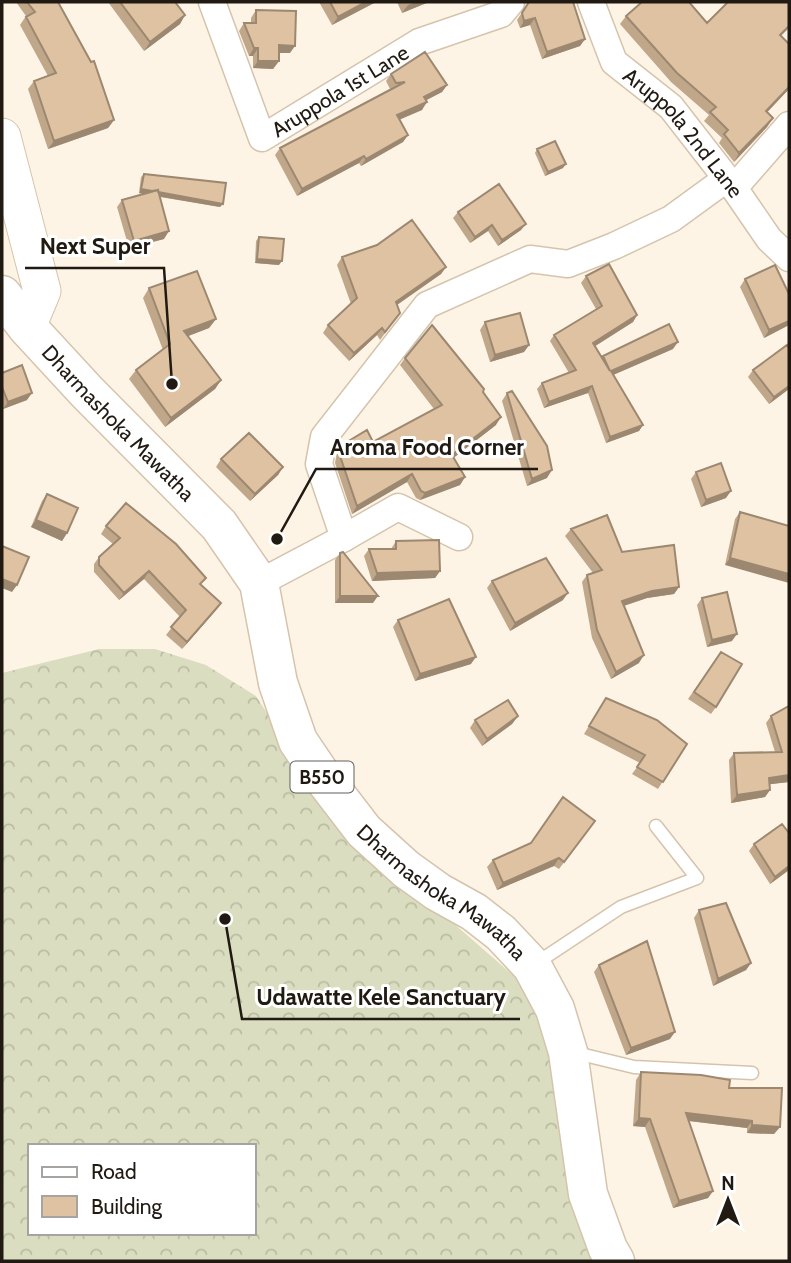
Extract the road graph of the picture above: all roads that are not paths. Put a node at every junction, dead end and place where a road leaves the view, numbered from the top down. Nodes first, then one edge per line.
1 (212, 2) edge
2 (511, 2) edge
3 (591, 2) edge
4 (789, 125) edge
5 (2, 137) edge
6 (730, 183) junction
7 (789, 258) edge
8 (2, 295) edge
9 (27, 327) junction
10 (459, 537) dead end
11 (344, 538) junction
12 (259, 583) junction
13 (656, 826) dead end
14 (532, 966) junction
15 (568, 1052) junction
16 (752, 1073) dead end
17 (615, 1261) edge

1 - 2 street, Aruppola 1st Lane
3 - 6 street, Aruppola 2nd Lane
4 - 6 street
5 - 9 street
6 - 7 street, Aruppola 2nd Lane
6 - 11 street
8 - 9 main road, Dharmashoka Mawatha / B550
9 - 12 main road, Dharmashoka Mawatha / B550
10 - 11 street
11 - 12 street
12 - 14 main road, Dharmashoka Mawatha / B550
13 - 14 lane
14 - 15 main road, Dharmashoka Mawatha / B550
15 - 16 lane
15 - 17 main road, Dharmashoka Mawatha / B550

